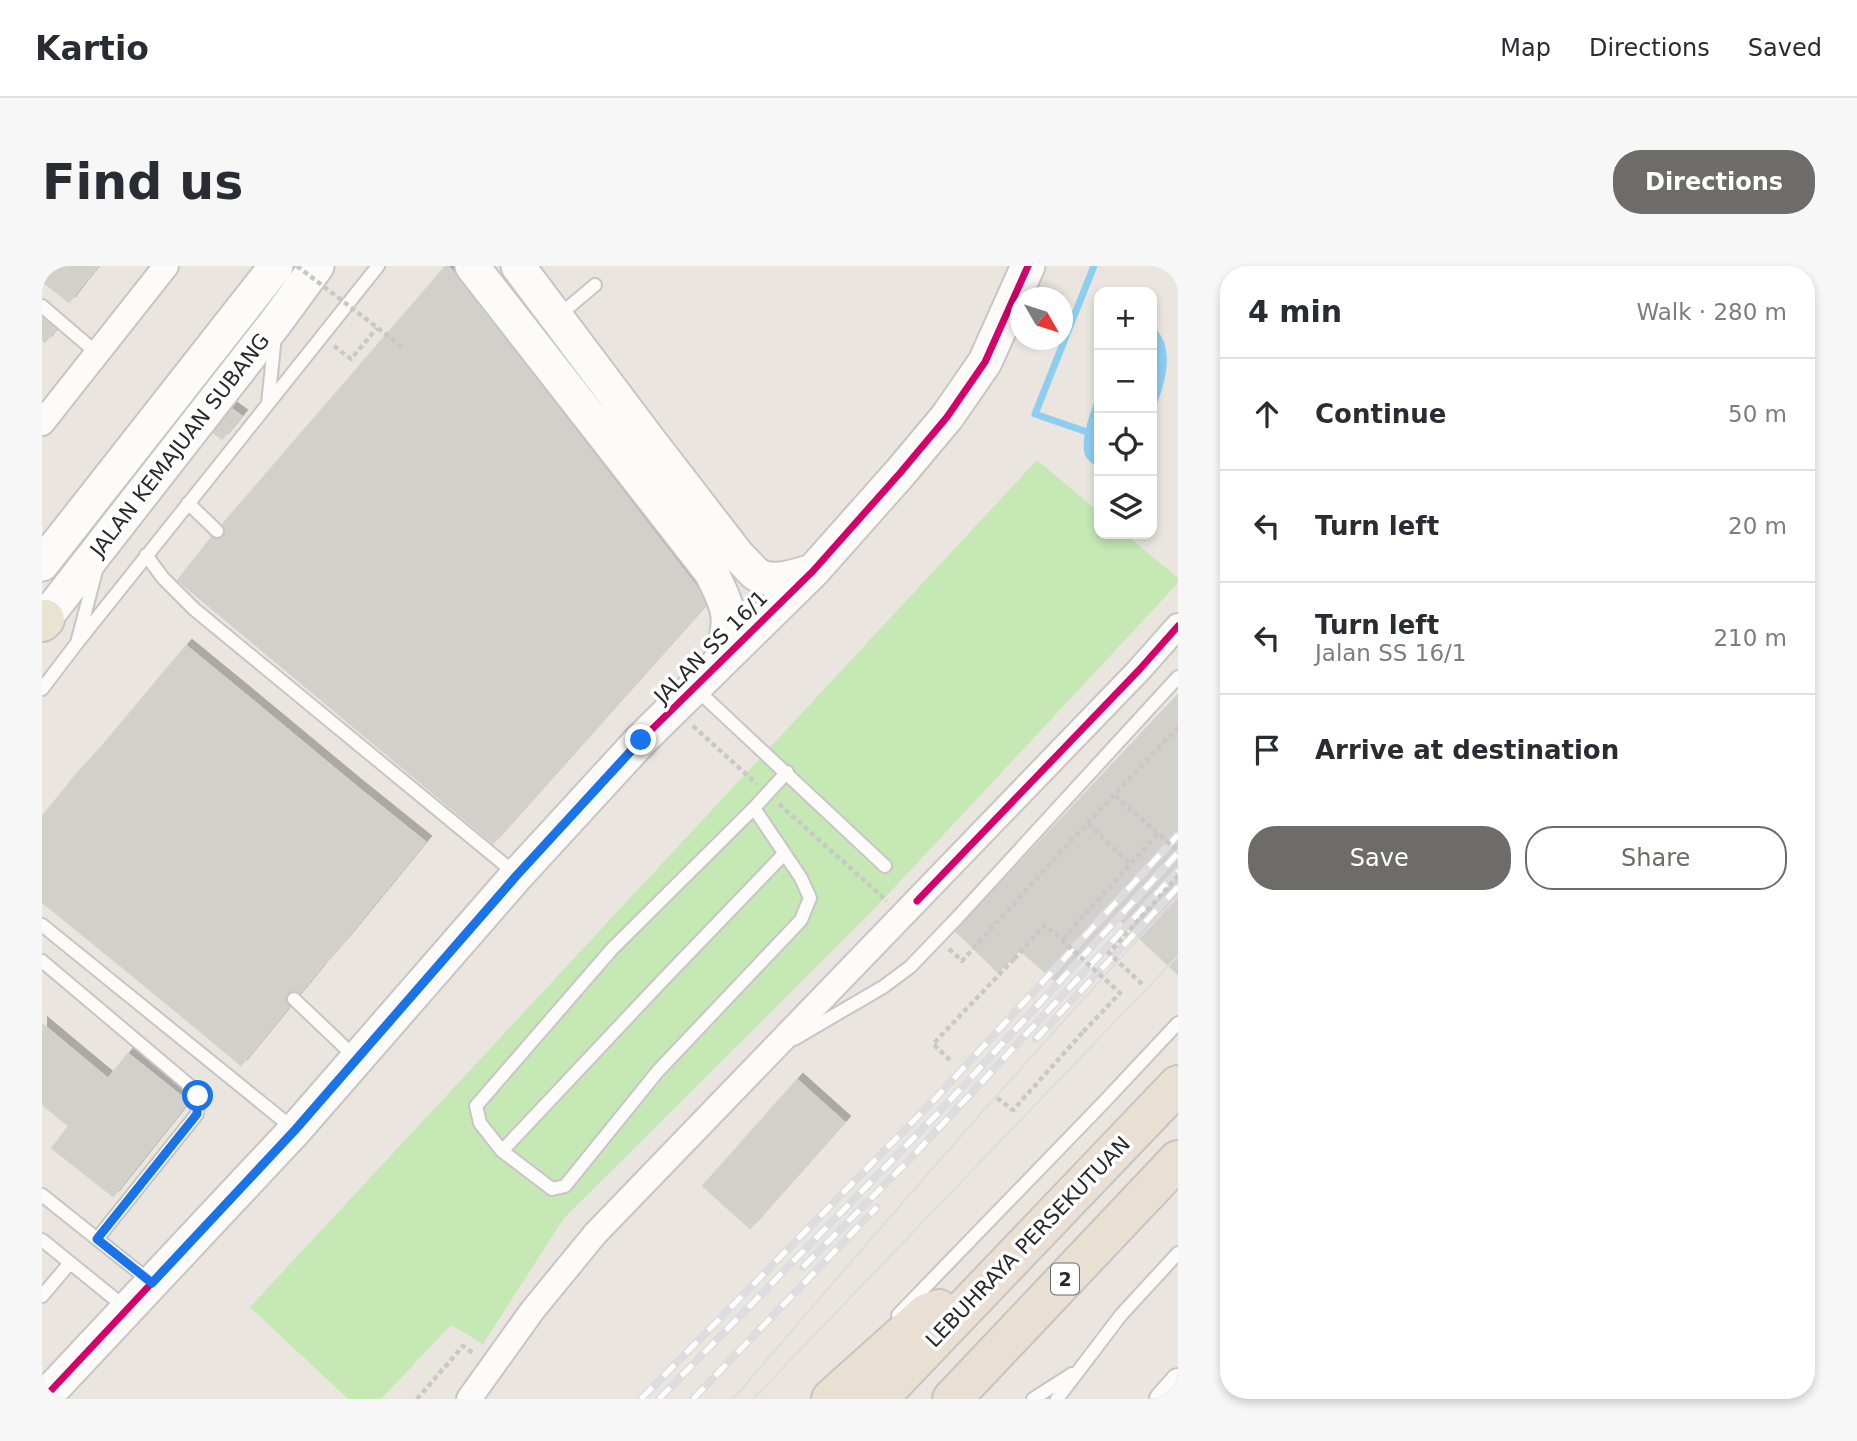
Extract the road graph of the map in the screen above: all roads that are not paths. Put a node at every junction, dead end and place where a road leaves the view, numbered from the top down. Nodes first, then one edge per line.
1 (166, 266) edge
2 (276, 266) edge
3 (317, 266) edge
4 (378, 266) edge
5 (472, 266) edge
6 (518, 266) edge
7 (1028, 266) edge
8 (594, 285) dead end
9 (42, 306) edge
10 (557, 317) junction
11 (276, 322) junction
12 (98, 354) junction
13 (268, 404) junction
14 (42, 423) edge
15 (188, 503) junction
16 (217, 531) dead end
17 (104, 543) junction
18 (146, 555) junction
19 (42, 564) edge
20 (813, 570) junction
21 (43, 621) edge
22 (1178, 626) edge
23 (77, 643) junction
24 (720, 662) junction
25 (1178, 677) edge
26 (42, 690) edge
27 (684, 698) junction
28 (786, 772) junction
29 (754, 808) junction
30 (784, 854) junction
31 (885, 866) dead end
32 (517, 875) junction
33 (42, 925) edge
34 (42, 961) edge
35 (294, 999) dead end
36 (1178, 1023) edge
37 (774, 1050) junction
38 (357, 1059) junction
39 (1178, 1085) edge
40 (295, 1130) junction
41 (502, 1152) junction
42 (1178, 1160) edge
43 (42, 1195) edge
44 (97, 1239) junction
45 (42, 1240) edge
46 (1178, 1253) edge
47 (70, 1263) junction
48 (152, 1283) junction
49 (977, 1295) junction
50 (42, 1296) edge
51 (127, 1309) junction
52 (893, 1320) dead end
53 (1081, 1368) junction
54 (1178, 1381) edge
55 (827, 1392) edge
56 (43, 1399) edge
57 (469, 1399) edge
58 (877, 1399) edge
59 (951, 1399) edge
60 (1033, 1399) edge
61 (1057, 1399) edge
62 (1162, 1399) edge

1 - 12 street
2 - 19 main road, JALAN KEMAJUAN SUBANG
3 - 11 main road, JALAN KEMAJUAN SUBANG
4 - 13 lane
5 - 24 main road
6 - 10 main road
7 - 20 main road, JALAN SS 16/1
8 - 10 lane
9 - 12 lane
10 - 20 main road
11 - 13 lane
11 - 17 main road, JALAN KEMAJUAN SUBANG
12 - 14 street
13 - 15 lane
15 - 16 lane
15 - 18 lane
17 - 21 main road, JALAN KEMAJUAN SUBANG
17 - 23 lane
18 - 23 lane
18 - 32 lane
20 - 24 main road, JALAN SS 16/1
22 - 37 street
23 - 26 lane
24 - 27 main road, JALAN SS 16/1
25 - 37 lane
27 - 28 lane
27 - 32 main road, JALAN SS 16/1
28 - 29 lane
28 - 31 lane
29 - 30 lane
29 - 41 lane
30 - 41 lane
30 - 41 lane
32 - 38 main road, JALAN SS 16/1
33 - 40 lane
34 - 44 lane
35 - 38 lane
36 - 52 lane
37 - 57 street
38 - 40 main road, JALAN SS 16/1
39 - 49 highway, LEBUHRAYA PERSEKUTUAN / 2
40 - 48 main road, JALAN SS 16/1
42 - 59 highway, 2
43 - 44 lane
44 - 48 lane
45 - 47 lane
46 - 53 lane
47 - 50 lane
47 - 51 lane
48 - 51 main road, JALAN SS 16/1
49 - 55 highway
49 - 58 highway, LEBUHRAYA PERSEKUTUAN / 2
51 - 56 main road, JALAN SS 16/1
53 - 60 lane
53 - 61 lane
54 - 62 street

